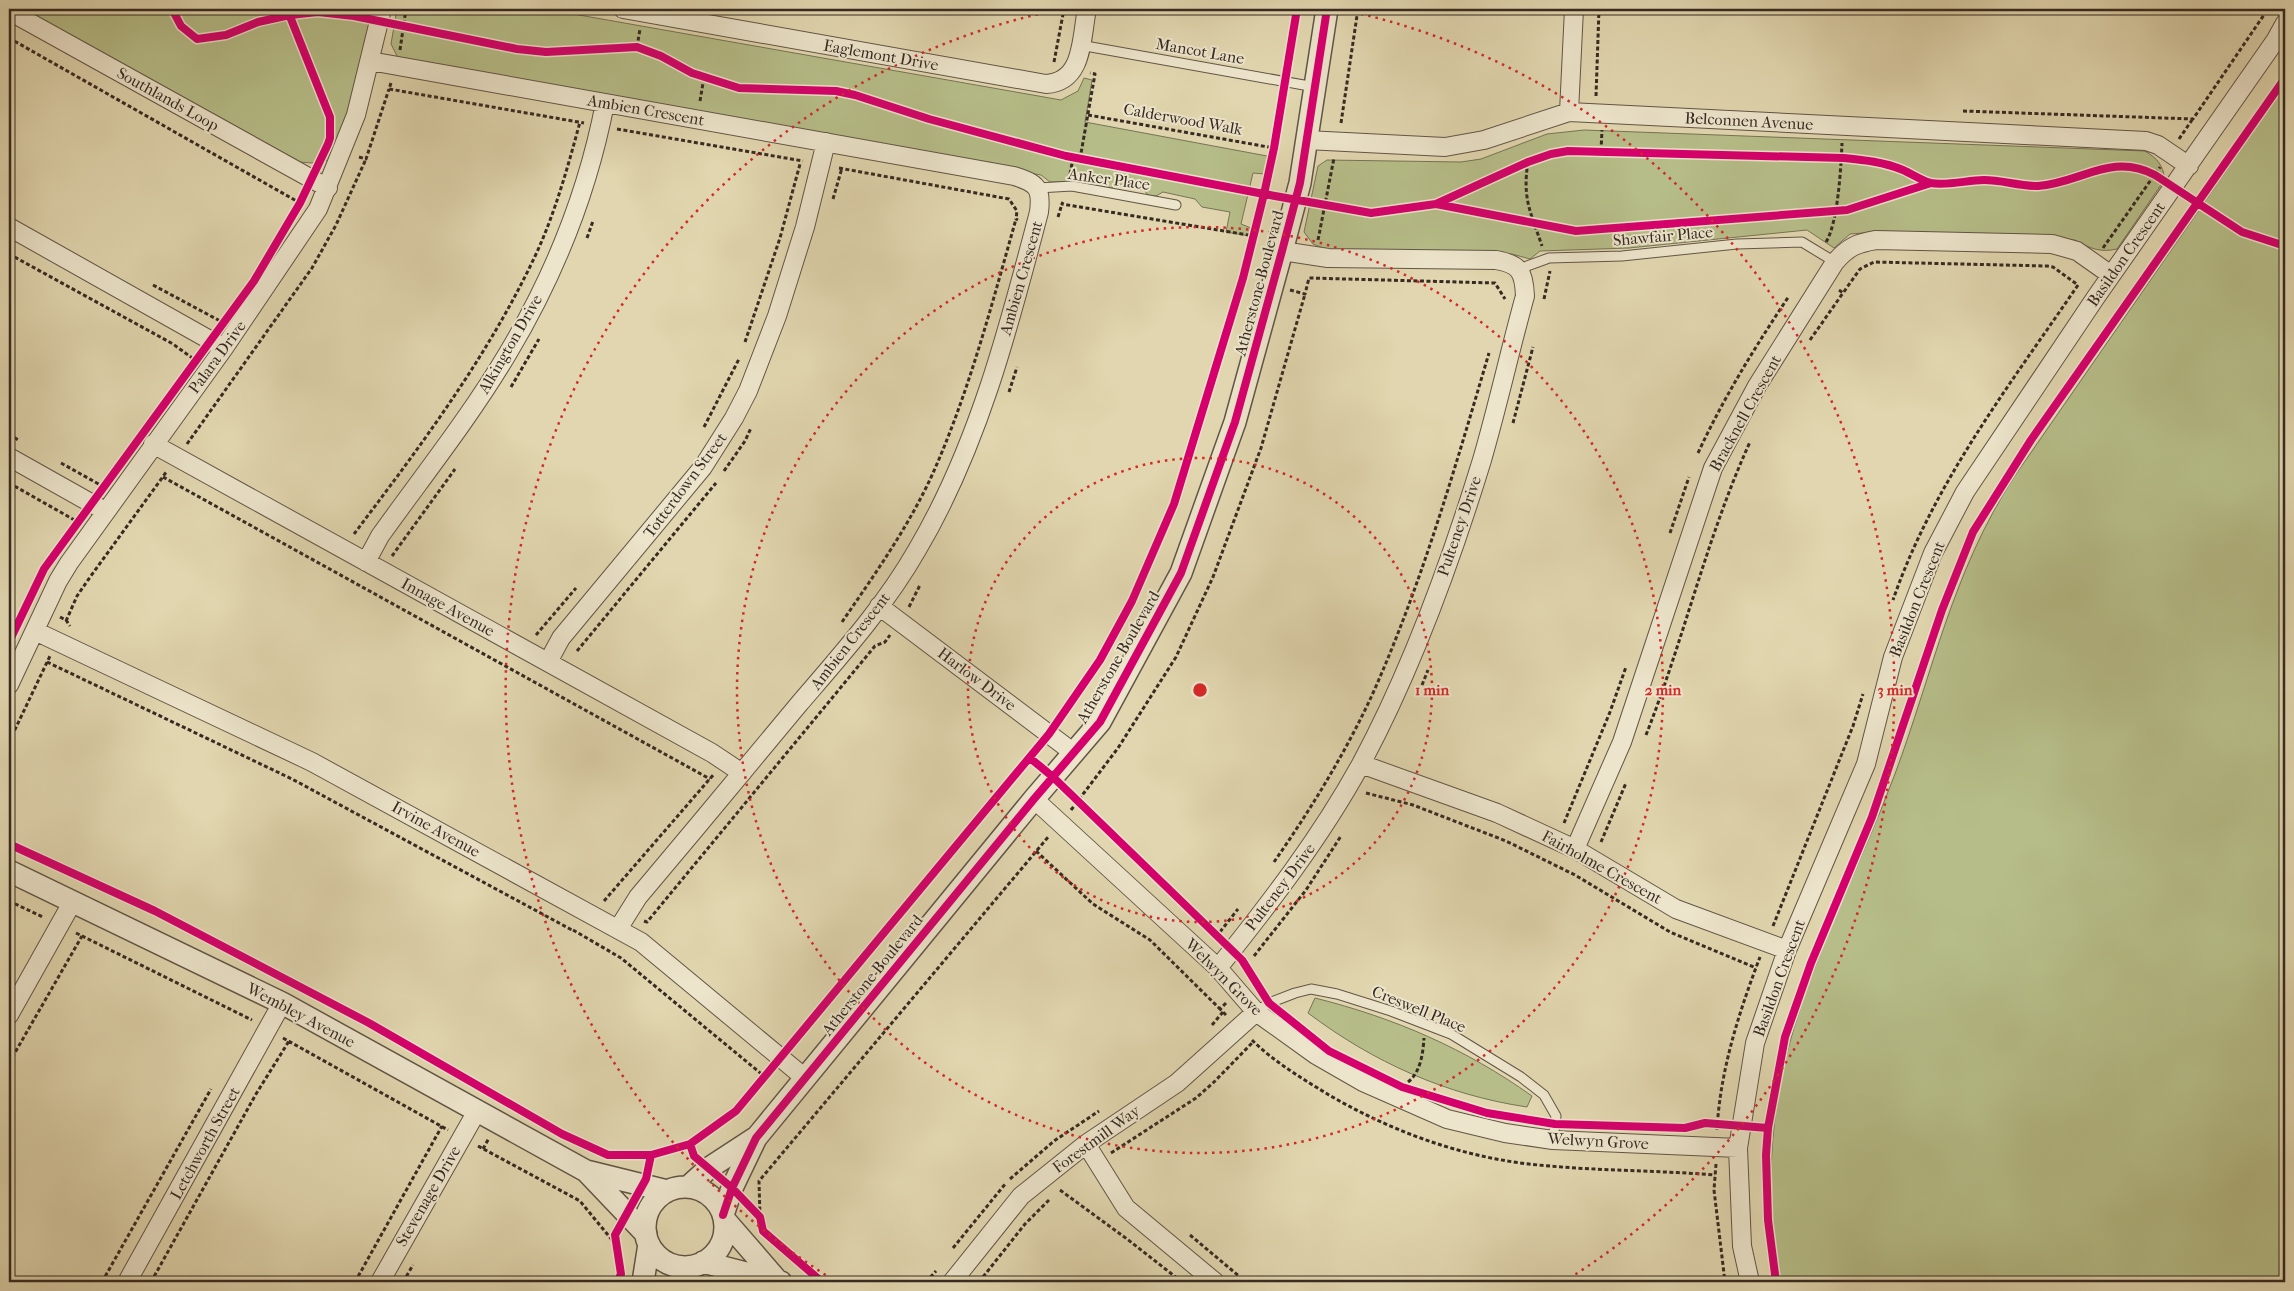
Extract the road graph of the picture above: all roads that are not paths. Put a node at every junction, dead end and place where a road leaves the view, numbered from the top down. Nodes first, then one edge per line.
1 (623, 9) edge
2 (1086, 9) edge
3 (1327, 9) edge
4 (1574, 9) edge
5 (9, 11) edge
6 (381, 15) edge
7 (2285, 23) edge
8 (1080, 45) junction
9 (370, 60) junction
10 (1315, 87) junction
11 (606, 103) junction
12 (1570, 105) junction
13 (1306, 140) junction
14 (826, 142) junction
15 (2188, 166) junction
16 (328, 188) junction
17 (1038, 188) junction
18 (1176, 204) dead end
19 (9, 227) edge
20 (1282, 251) junction
21 (1835, 262) junction
22 (1518, 269) junction
23 (2111, 275) junction
24 (217, 344) junction
25 (153, 444) junction
26 (9, 457) edge
27 (98, 507) junction
28 (366, 562) junction
29 (879, 606) junction
30 (35, 631) junction
31 (548, 662) junction
32 (9, 685) edge
33 (1074, 753) junction
34 (1361, 764) junction
35 (742, 773) junction
36 (1034, 799) junction
37 (1575, 848) junction
38 (9, 871) edge
39 (73, 901) junction
40 (618, 929) junction
41 (1790, 942) junction
42 (1218, 968) junction
43 (282, 1003) junction
44 (1256, 1012) junction
45 (9, 1015) edge
46 (805, 1078) junction
47 (477, 1111) junction
48 (756, 1138) junction
49 (1553, 1140) junction
50 (1086, 1144) junction
51 (1738, 1148) junction
52 (586, 1172) junction
53 (677, 1189) junction
54 (724, 1217) junction
55 (648, 1239) junction
56 (698, 1264) junction
57 (778, 1281) edge
58 (126, 1282) edge
59 (380, 1282) edge
60 (643, 1282) edge
61 (672, 1282) edge
62 (952, 1282) edge
63 (1215, 1282) edge
64 (1750, 1282) edge

1 - 8 street, Eaglemont Drive
2 - 8 street, Eaglemont Drive
3 - 10 street, Atherstone Boulevard
4 - 12 street
5 - 16 street, Southlands Loop
6 - 9 street, Palara Drive
7 - 15 street, Basildon Crescent
8 - 10 lane, Mancot Lane
9 - 11 street, Ambien Crescent
9 - 16 street, Palara Drive
10 - 13 street, Atherstone Boulevard
11 - 14 street, Ambien Crescent
11 - 28 street, Alkington Drive
12 - 13 street, Belconnen Avenue
12 - 15 street, Belconnen Avenue
13 - 20 street, Atherstone Boulevard
14 - 17 street, Ambien Crescent
14 - 31 street, Totterdown Street
15 - 23 street, Basildon Crescent
16 - 24 street, Palara Drive
17 - 18 lane, Anker Place
17 - 29 street, Ambien Crescent
19 - 24 street
20 - 22 street
20 - 33 street, Atherstone Boulevard
21 - 22 lane, Shawfair Place
21 - 23 street, Bracknell Crescent
21 - 37 street, Bracknell Crescent
22 - 34 street, Pulteney Drive
23 - 41 street, Basildon Crescent
24 - 25 street, Palara Drive
25 - 27 street, Palara Drive
25 - 28 street, Innage Avenue
26 - 27 street
27 - 30 street, Palara Drive
28 - 31 street, Innage Avenue
29 - 33 street, Harlow Drive
29 - 35 street, Ambien Crescent
30 - 32 street, Palara Drive
30 - 40 street, Irvine Avenue
31 - 35 street, Innage Avenue
33 - 36 street, Atherstone Boulevard
34 - 37 street, Fairholme Crescent
34 - 42 street, Pulteney Drive
35 - 40 street, Ambien Crescent
36 - 42 street, Welwyn Grove
36 - 46 street, Atherstone Boulevard
37 - 41 street, Fairholme Crescent
38 - 39 street, Wembley Avenue
39 - 43 street, Wembley Avenue
39 - 45 street
40 - 46 street, Irvine Avenue
41 - 51 street, Basildon Crescent
42 - 44 street, Welwyn Grove
43 - 47 street, Wembley Avenue
43 - 58 street, Letchworth Street
44 - 49 street, Welwyn Grove
44 - 49 lane, Creswell Place
44 - 50 street, Forestmill Way
46 - 48 street, Atherstone Boulevard
47 - 52 street, Wembley Avenue
47 - 59 street, Stevenage Drive
48 - 53 street, Atherstone Boulevard
48 - 54 street, Atherstone Boulevard
49 - 51 street, Welwyn Grove
50 - 62 street, Forestmill Way
50 - 63 street
51 - 64 street, Basildon Crescent
52 - 53 street, Wembley Avenue
52 - 55 street, Wembley Avenue
53 - 54 street
53 - 55 street
54 - 56 street
54 - 57 street
55 - 56 street
55 - 60 street
56 - 57 street
56 - 61 street

